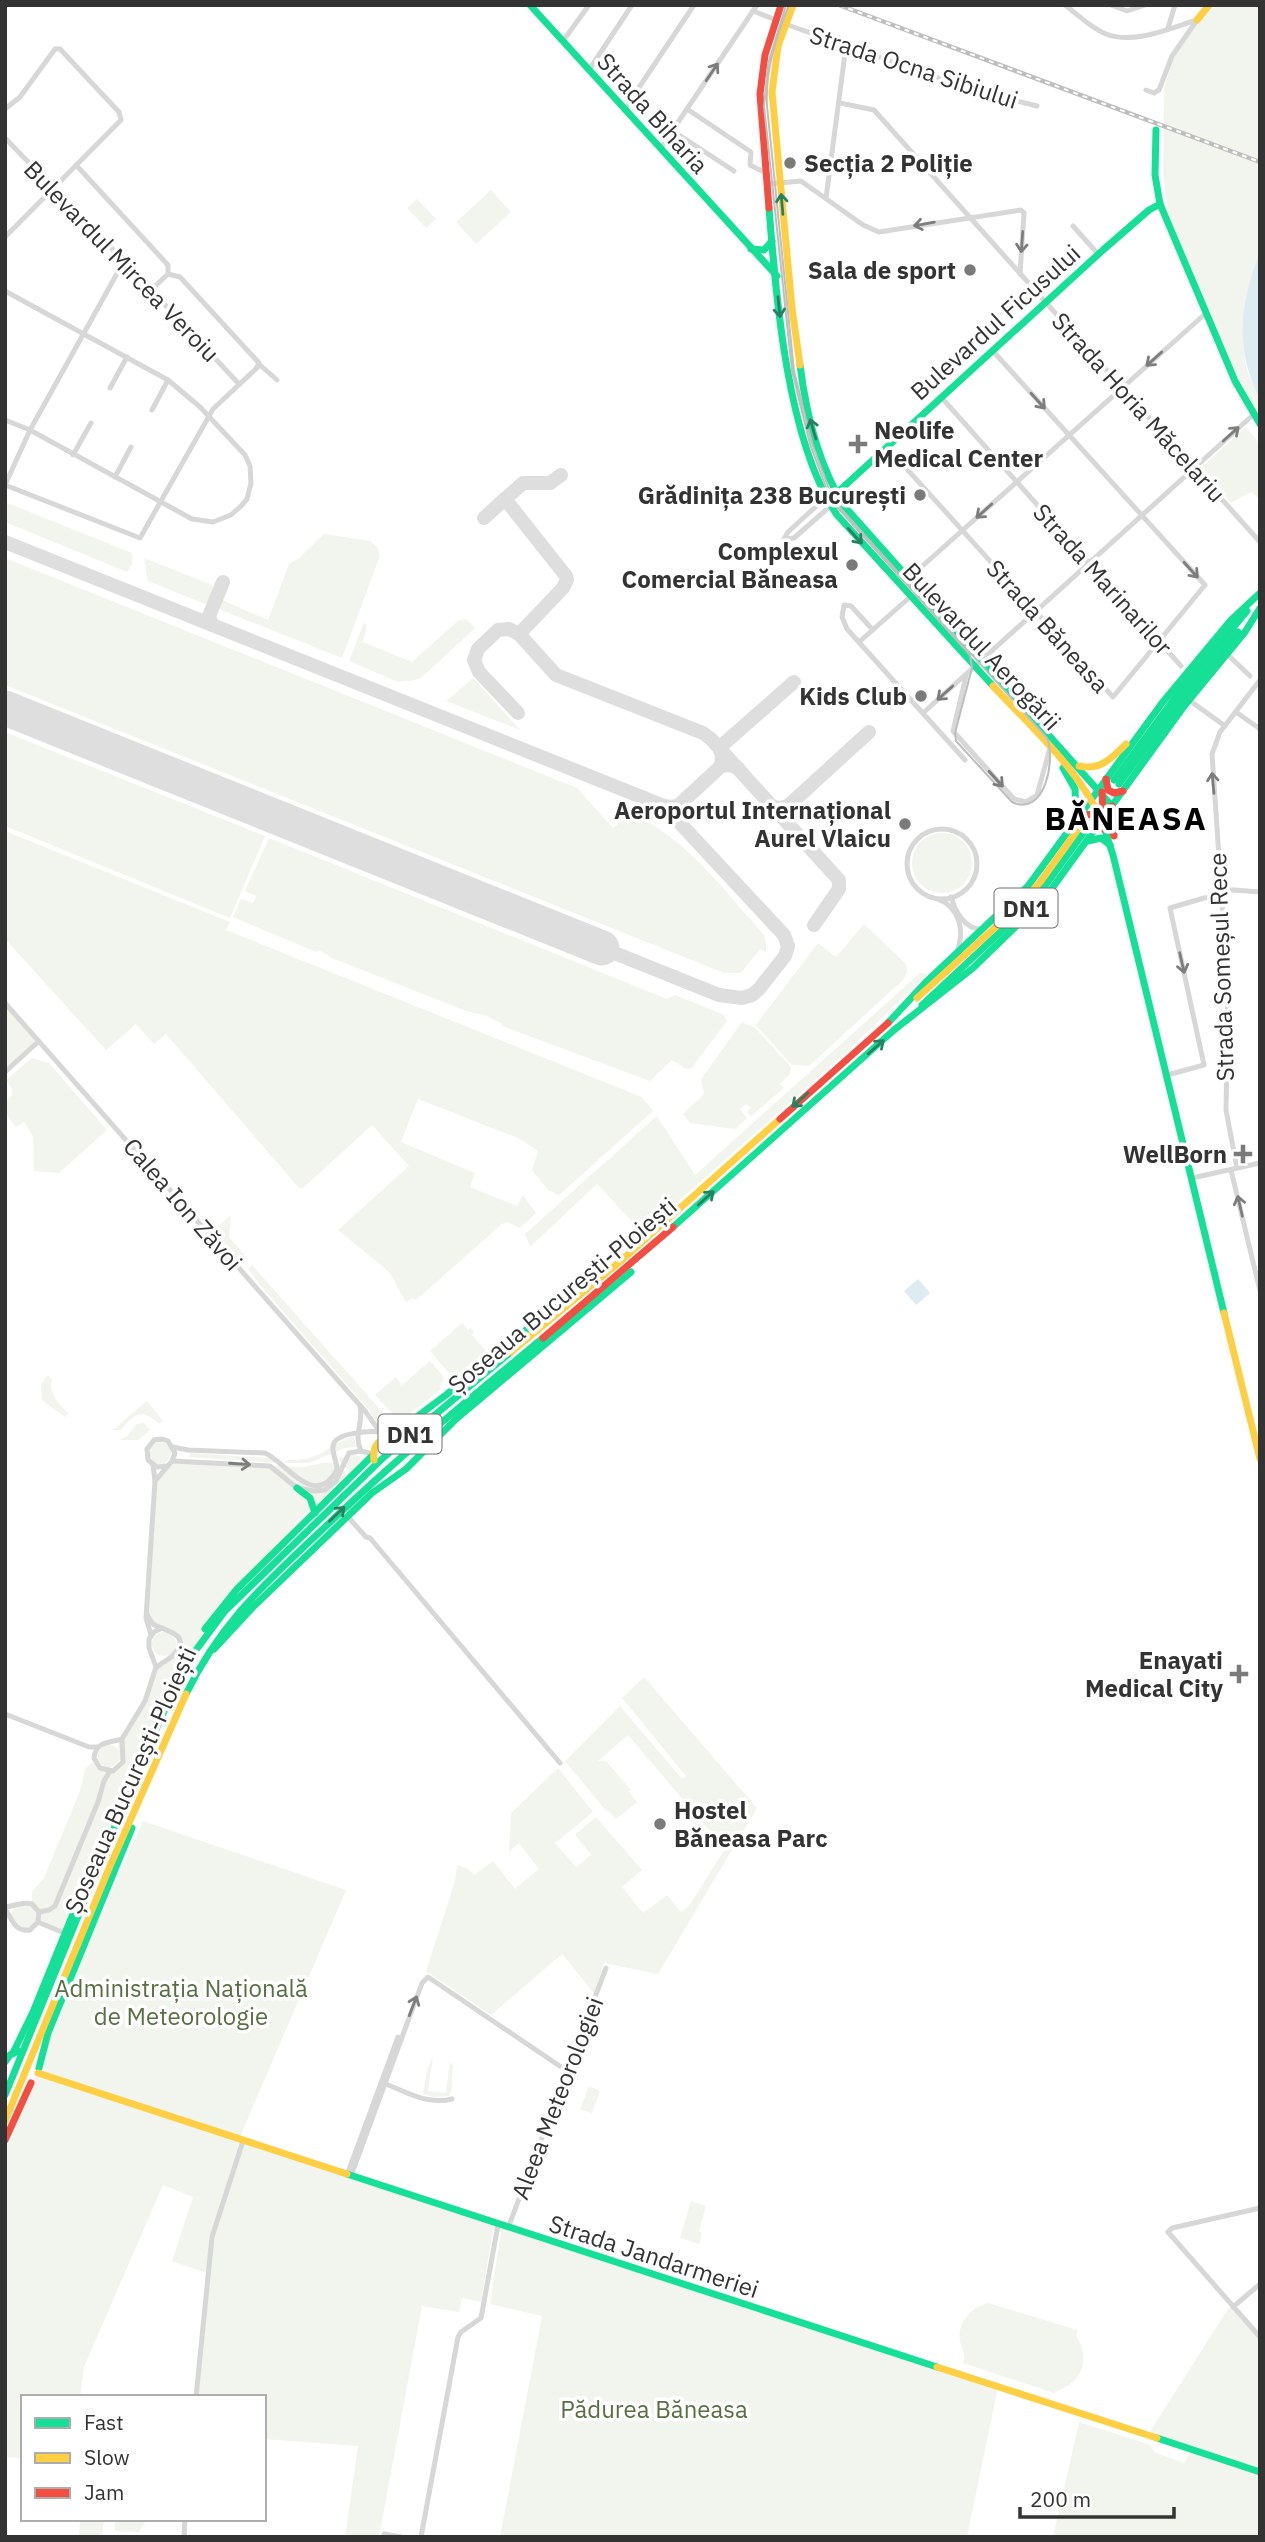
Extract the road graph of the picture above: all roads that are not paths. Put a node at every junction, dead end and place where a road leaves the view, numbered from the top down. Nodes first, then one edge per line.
1 (530, 5) edge
2 (589, 5) edge
3 (632, 5) edge
4 (694, 5) edge
5 (757, 5) edge
6 (781, 5) edge
7 (793, 5) edge
8 (1065, 5) edge
9 (1111, 5) edge
10 (1145, 5) edge
11 (1175, 5) edge
12 (1209, 5) edge
13 (753, 11) junction
14 (1197, 20) junction
15 (1168, 28) junction
16 (563, 41) junction
17 (846, 46) junction
18 (589, 70) junction
19 (1146, 90) dead end
20 (839, 103) junction
21 (1037, 106) dead end
22 (5, 109) edge
23 (687, 109) junction
24 (624, 110) junction
25 (1156, 130) dead end
26 (673, 131) junction
27 (5, 138) edge
28 (660, 149) junction
29 (76, 165) junction
30 (734, 171) dead end
31 (767, 173) junction
32 (780, 183) junction
33 (768, 184) junction
34 (52, 187) junction
35 (826, 198) junction
36 (1160, 204) junction
37 (969, 216) junction
38 (1073, 226) dead end
39 (5, 236) edge
40 (773, 239) junction
41 (748, 247) junction
42 (1098, 254) junction
43 (124, 261) junction
44 (169, 274) junction
45 (1020, 274) junction
46 (776, 276) junction
47 (151, 290) junction
48 (5, 291) edge
49 (1045, 302) junction
50 (1205, 314) junction
51 (83, 333) junction
52 (992, 350) junction
53 (127, 357) junction
54 (257, 367) junction
55 (168, 380) junction
56 (277, 380) dead end
57 (239, 384) junction
58 (110, 388) dead end
59 (1122, 388) junction
60 (941, 397) junction
61 (152, 410) dead end
62 (1253, 415) junction
63 (209, 416) junction
64 (5, 421) edge
65 (91, 423) dead end
66 (1260, 424) edge
67 (30, 430) junction
68 (1069, 435) junction
69 (131, 447) dead end
70 (887, 447) junction
71 (73, 455) junction
72 (1194, 468) junction
73 (115, 477) junction
74 (1016, 482) junction
75 (5, 485) edge
76 (836, 493) junction
77 (828, 501) junction
78 (161, 502) junction
79 (1142, 515) junction
80 (962, 530) junction
81 (1260, 542) edge
82 (1088, 563) junction
83 (909, 578) junction
84 (1260, 594) edge
85 (910, 597) junction
86 (1260, 608) edge
87 (1035, 611) junction
88 (873, 630) junction
89 (859, 642) junction
90 (1158, 642) junction
91 (1227, 654) junction
92 (982, 659) junction
93 (975, 666) junction
94 (1181, 666) dead end
95 (967, 673) junction
96 (1250, 676) dead end
97 (1260, 680) edge
98 (1257, 688) edge
99 (1189, 700) junction
100 (1236, 712) junction
101 (922, 713) junction
102 (1144, 726) junction
103 (1225, 726) junction
104 (1260, 729) edge
105 (942, 735) junction
106 (960, 739) junction
107 (1050, 748) junction
108 (965, 760) dead end
109 (1076, 764) junction
110 (1115, 784) junction
111 (1098, 795) junction
112 (1101, 817) junction
113 (1076, 820) junction
114 (1094, 832) junction
115 (1114, 836) junction
116 (1088, 841) junction
117 (1110, 845) junction
118 (1113, 855) junction
119 (1260, 892) edge
120 (1220, 893) junction
121 (949, 902) junction
122 (962, 922) junction
123 (985, 928) junction
124 (956, 954) junction
125 (5, 1003) edge
126 (888, 1023) junction
127 (894, 1031) junction
128 (39, 1041) junction
129 (5, 1072) edge
130 (1167, 1075) junction
131 (1260, 1163) edge
132 (1234, 1169) junction
133 (1192, 1178) junction
134 (648, 1236) junction
135 (655, 1244) junction
136 (1260, 1291) edge
137 (360, 1406) junction
138 (357, 1432) junction
139 (380, 1432) junction
140 (390, 1436) junction
141 (173, 1447) junction
142 (368, 1454) junction
143 (1260, 1459) edge
144 (172, 1461) junction
145 (410, 1464) junction
146 (153, 1465) junction
147 (166, 1466) junction
148 (397, 1474) junction
149 (155, 1481) junction
150 (298, 1488) junction
151 (315, 1513) junction
152 (348, 1517) junction
153 (146, 1611) junction
154 (162, 1628) junction
155 (151, 1635) junction
156 (196, 1650) junction
157 (153, 1655) junction
158 (205, 1657) junction
159 (167, 1658) junction
160 (156, 1667) junction
161 (5, 1714) edge
162 (122, 1739) junction
163 (113, 1742) junction
164 (89, 1747) junction
165 (98, 1747) junction
166 (122, 1748) junction
167 (94, 1755) junction
168 (559, 1763) dead end
169 (102, 1769) junction
170 (110, 1771) junction
171 (135, 1777) junction
172 (104, 1781) junction
173 (147, 1782) junction
174 (15, 1906) junction
175 (5, 1908) edge
176 (39, 1912) junction
177 (11, 1917) junction
178 (38, 1922) junction
179 (64, 1933) junction
180 (606, 1968) dead end
181 (398, 2037) dead end
182 (13, 2053) junction
183 (5, 2062) edge
184 (38, 2071) junction
185 (567, 2071) junction
186 (5, 2076) edge
187 (31, 2083) junction
188 (386, 2084) junction
189 (5, 2095) edge
190 (452, 2099) dead end
191 (5, 2121) edge
192 (5, 2140) edge
193 (243, 2141) junction
194 (349, 2176) junction
195 (1260, 2208) edge
196 (498, 2225) junction
197 (508, 2228) junction
198 (1260, 2284) edge
199 (1233, 2307) junction
200 (1260, 2337) edge
201 (195, 2395) edge
202 (1260, 2472) edge
203 (383, 2535) edge
204 (401, 2537) edge
205 (421, 2537) edge

1 - 16 main road, Strada Biharia
2 - 16 street
3 - 18 street
4 - 24 street
5 - 13 street
6 - 31 main road, Bulevardul Aerogării
7 - 32 main road, Bulevardul Aerogării
8 - 15 street
9 - 10 street
11 - 15 street
12 - 14 main road
13 - 17 street, Strada Ocna Sibiului
23 -> 13 street
14 - 15 street
14 - 19 street
16 - 18 main road, Strada Biharia
17 - 20 street
17 - 21 street, Strada Ocna Sibiului
18 - 24 main road, Strada Biharia
20 - 35 street
20 - 37 street, Strada Horia Măcelariu
22 - 29 street
23 - 26 street
23 - 31 street
24 - 28 main road, Strada Biharia
25 - 36 main road
26 - 28 street
26 - 30 street
27 - 34 street, Bulevardul Mircea Veroiu
28 - 41 main road, Strada Biharia
29 - 34 street
29 - 44 street
31 - 33 main road, Bulevardul Aerogării
32 - 33 street
32 - 35 street
76 -> 32 main road, Bulevardul Aerogării
33 - 40 main road, Bulevardul Aerogării
34 - 39 street
34 - 43 street, Bulevardul Mircea Veroiu
37 -> 35 street
36 - 42 main road, Bulevardul Ficusului
36 - 50 main road
37 - 45 street, Strada Horia Măcelariu
37 -> 45 street
38 - 42 street
40 - 41 main road
40 - 46 main road, Bulevardul Aerogării
41 - 46 main road, Strada Biharia
42 - 49 main road, Bulevardul Ficusului
43 - 47 street, Bulevardul Mircea Veroiu
43 - 51 street
44 - 47 street
44 - 54 street
45 - 49 street, Strada Horia Măcelariu
46 -> 77 main road, Bulevardul Aerogării
47 - 57 street, Bulevardul Mircea Veroiu
48 - 51 street
49 - 52 main road, Bulevardul Ficusului
49 - 59 street, Strada Horia Măcelariu
50 -> 59 street
50 - 62 main road
51 - 53 street
51 - 67 street
52 - 60 main road, Bulevardul Ficusului
52 -> 68 street
53 - 55 street
53 - 58 street
54 - 56 street
54 - 57 street
55 - 61 street
55 - 63 street
57 - 63 street
59 - 68 street
59 - 72 street, Strada Horia Măcelariu
60 - 70 main road, Bulevardul Ficusului
60 - 74 street, Strada Marinarilor
62 - 66 main road
72 -> 62 street
63 - 78 street
63 - 78 street
64 - 67 street
65 - 71 street
67 - 71 street
67 - 75 street
68 - 74 street
68 - 79 street
69 - 73 street
70 - 76 main road, Bulevardul Ficusului
70 - 80 street, Strada Băneasa
71 - 73 street
72 - 79 street
72 - 81 street, Strada Horia Măcelariu
73 - 78 street
74 -> 80 street
74 - 82 street, Strada Marinarilor
75 - 78 street
76 - 77 main road, Bulevardul Ficusului
76 - 83 main road, Bulevardul Aerogării
77 - 77 street, Bulevardul Ficusului
77 -> 85 main road, Bulevardul Aerogării
79 - 82 street
79 -> 90 street, Strada Băneasa
80 - 83 street
80 - 87 street, Strada Băneasa
82 - 87 street
82 - 90 street, Strada Marinarilor
83 - 92 main road, Bulevardul Aerogării
84 - 102 main road, Șoseaua București-Ploiești
84 - 110 main road, Șoseaua București-Ploiești
85 - 88 street
85 - 93 main road, Bulevardul Aerogării
86 - 91 main road, Șoseaua București-Ploiești
86 - 110 main road, Șoseaua București-Ploiești
87 - 90 street, Strada Băneasa
87 - 92 street
88 - 89 street
88 - 89 street
89 - 101 street
90 - 94 street, Strada Marinarilor
91 - 96 street
91 - 99 main road, Șoseaua București-Ploiești
92 - 93 street
92 - 109 main road, Bulevardul Aerogării
93 - 95 street
93 - 107 main road, Bulevardul Aerogării
95 -> 101 street
95 - 106 street
97 - 98 street, Strada Someșul Rece
98 - 100 street, Strada Someșul Rece
99 - 103 street
99 - 110 main road, Șoseaua București-Ploiești
100 - 103 street, Strada Someșul Rece
100 - 104 street
101 - 105 street
102 - 109 main road
102 - 110 main road, Șoseaua București-Ploiești
120 -> 103 street, Strada Someșul Rece
105 - 106 street
105 - 108 street
106 -> 107 street
107 - 111 main road, Bulevardul Aerogării
107 - 113 main road
109 - 111 main road, Bulevardul Aerogării
110 - 111 main road
110 - 111 main road, Șoseaua București-Ploiești
111 - 112 main road, Bulevardul Aerogării
111 - 112 main road, Șoseaua București-Ploiești
111 - 113 main road, Șoseaua București-Ploiești
111 - 115 main road
112 - 113 main road
112 - 114 main road
112 - 115 main road
112 - 117 main road
113 - 114 main road
113 - 123 main road, Șoseaua București-Ploiești
114 - 116 main road, Șoseaua București-Ploiești
115 - 118 main road
116 - 117 main road
116 - 127 main road, Șoseaua București-Ploiești
117 - 118 main road
118 - 130 main road
119 - 120 street
120 -> 130 street
120 - 132 street, Strada Someșul Rece
121 - 121 street
121 - 122 street
122 - 123 street
122 - 124 street
123 - 124 main road, Șoseaua București-Ploiești
124 - 126 main road, Șoseaua București-Ploiești
125 - 128 street, Calea Ion Zăvoi
126 - 127 main road, Șoseaua București-Ploiești / DN1
126 -> 134 main road, Șoseaua București-Ploiești / DN1
135 -> 127 main road, Șoseaua București-Ploiești / DN1
128 - 129 street
128 - 137 street, Calea Ion Zăvoi
130 - 133 main road
131 - 132 street
132 - 133 street
136 -> 132 street, Strada Someșul Rece
133 - 143 main road
134 - 140 main road, DN1
134 - 156 main road, Șoseaua București-Ploiești / DN1
135 - 145 main road, DN1
158 -> 135 main road, Șoseaua București-Ploiești / DN1
137 - 138 street
137 - 139 street, Calea Ion Zăvoi
138 - 139 street
138 - 141 street
138 - 142 street
139 - 140 street
140 - 142 main road, DN1
140 - 145 main road, DN1
141 - 144 street
141 - 146 street
142 - 148 main road, DN1
142 - 150 street
142 - 151 main road, DN1
144 - 147 street
144 -> 150 street
145 - 148 main road, DN1
146 - 147 street
146 - 149 street
147 - 149 street
148 - 152 main road, DN1
149 - 153 street
150 - 151 main road
151 - 156 main road, DN1
152 - 158 main road, DN1
152 - 168 street
153 - 154 street
153 - 155 street
154 - 155 street
154 - 159 street
155 - 157 street
156 - 171 main road, Șoseaua București-Ploiești / DN1
157 - 159 street
157 - 160 street
158 - 173 main road, Șoseaua București-Ploiești / DN1
159 - 160 street
160 - 162 street
161 - 164 street
162 - 163 street
162 - 166 street
163 - 165 street
163 - 166 street
164 - 165 street
164 - 167 street
165 - 167 street
166 - 170 street
167 - 169 street
169 - 170 street
169 - 172 street
170 - 172 street
171 - 179 main road
171 - 189 main road, Șoseaua București-Ploiești / DN1
172 - 176 street
173 - 184 main road
173 - 191 main road, Șoseaua București-Ploiești / DN1
174 - 175 street
174 - 176 street
174 - 177 street
175 - 177 street
176 - 178 street
177 - 178 street
178 - 179 street
179 - 182 main road
180 - 185 street, Aleea Meteorologiei
181 - 194 street
182 - 183 main road
182 - 184 main road, Strada Jandarmeriei
184 - 187 main road
184 - 193 main road, Strada Jandarmeriei
188 -> 185 street
185 - 197 street, Aleea Meteorologiei
186 - 187 main road
187 - 192 main road
188 - 190 street
188 - 194 street
193 - 194 main road, Strada Jandarmeriei
193 - 201 street
194 - 196 main road, Strada Jandarmeriei
195 - 199 street
196 - 197 main road, Strada Jandarmeriei
196 - 205 street
197 - 202 main road, Strada Jandarmeriei
198 - 199 street
199 - 200 street
203 - 204 street

